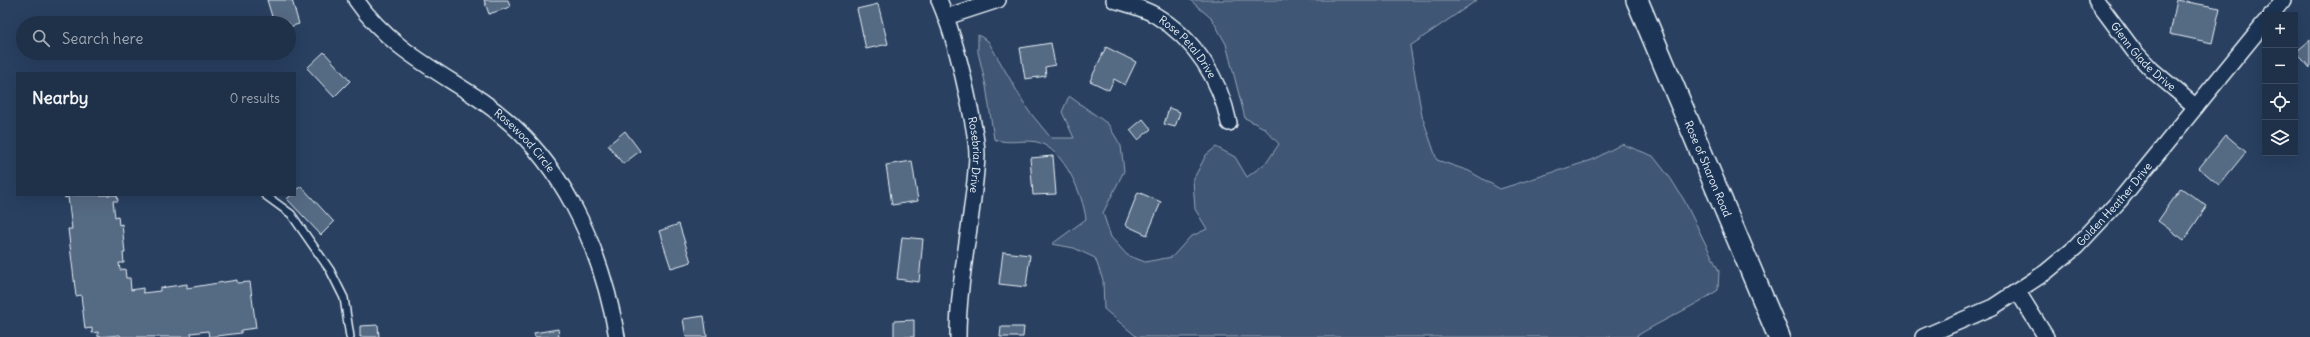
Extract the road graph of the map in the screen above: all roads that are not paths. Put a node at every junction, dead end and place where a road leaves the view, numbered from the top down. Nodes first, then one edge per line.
1 (356, 0) edge
2 (939, 0) edge
3 (998, 0) edge
4 (1114, 0) edge
5 (1637, 0) edge
6 (2096, 0) edge
7 (2283, 0) edge
8 (2273, 12) edge
9 (946, 17) junction
10 (2262, 26) edge
11 (2196, 107) junction
12 (1229, 123) dead end
13 (266, 196) edge
14 (2018, 292) junction
15 (350, 337) edge
16 (617, 337) edge
17 (958, 337) edge
18 (1779, 337) edge
19 (1923, 337) edge
20 (2046, 337) edge

1 - 16 street, Rosewood Circle
2 - 9 street, Rosebriar Drive
3 - 9 street
4 - 12 street, Rose Petal Drive
5 - 18 street, Rose of Sharon Road
6 - 11 street, Glenn Glade Drive
7 - 8 street
9 - 17 street, Rosebriar Drive
10 - 11 street, Golden Heather Drive
11 - 14 street, Golden Heather Drive
13 - 15 lane
14 - 19 street, Golden Heather Drive
14 - 20 street

